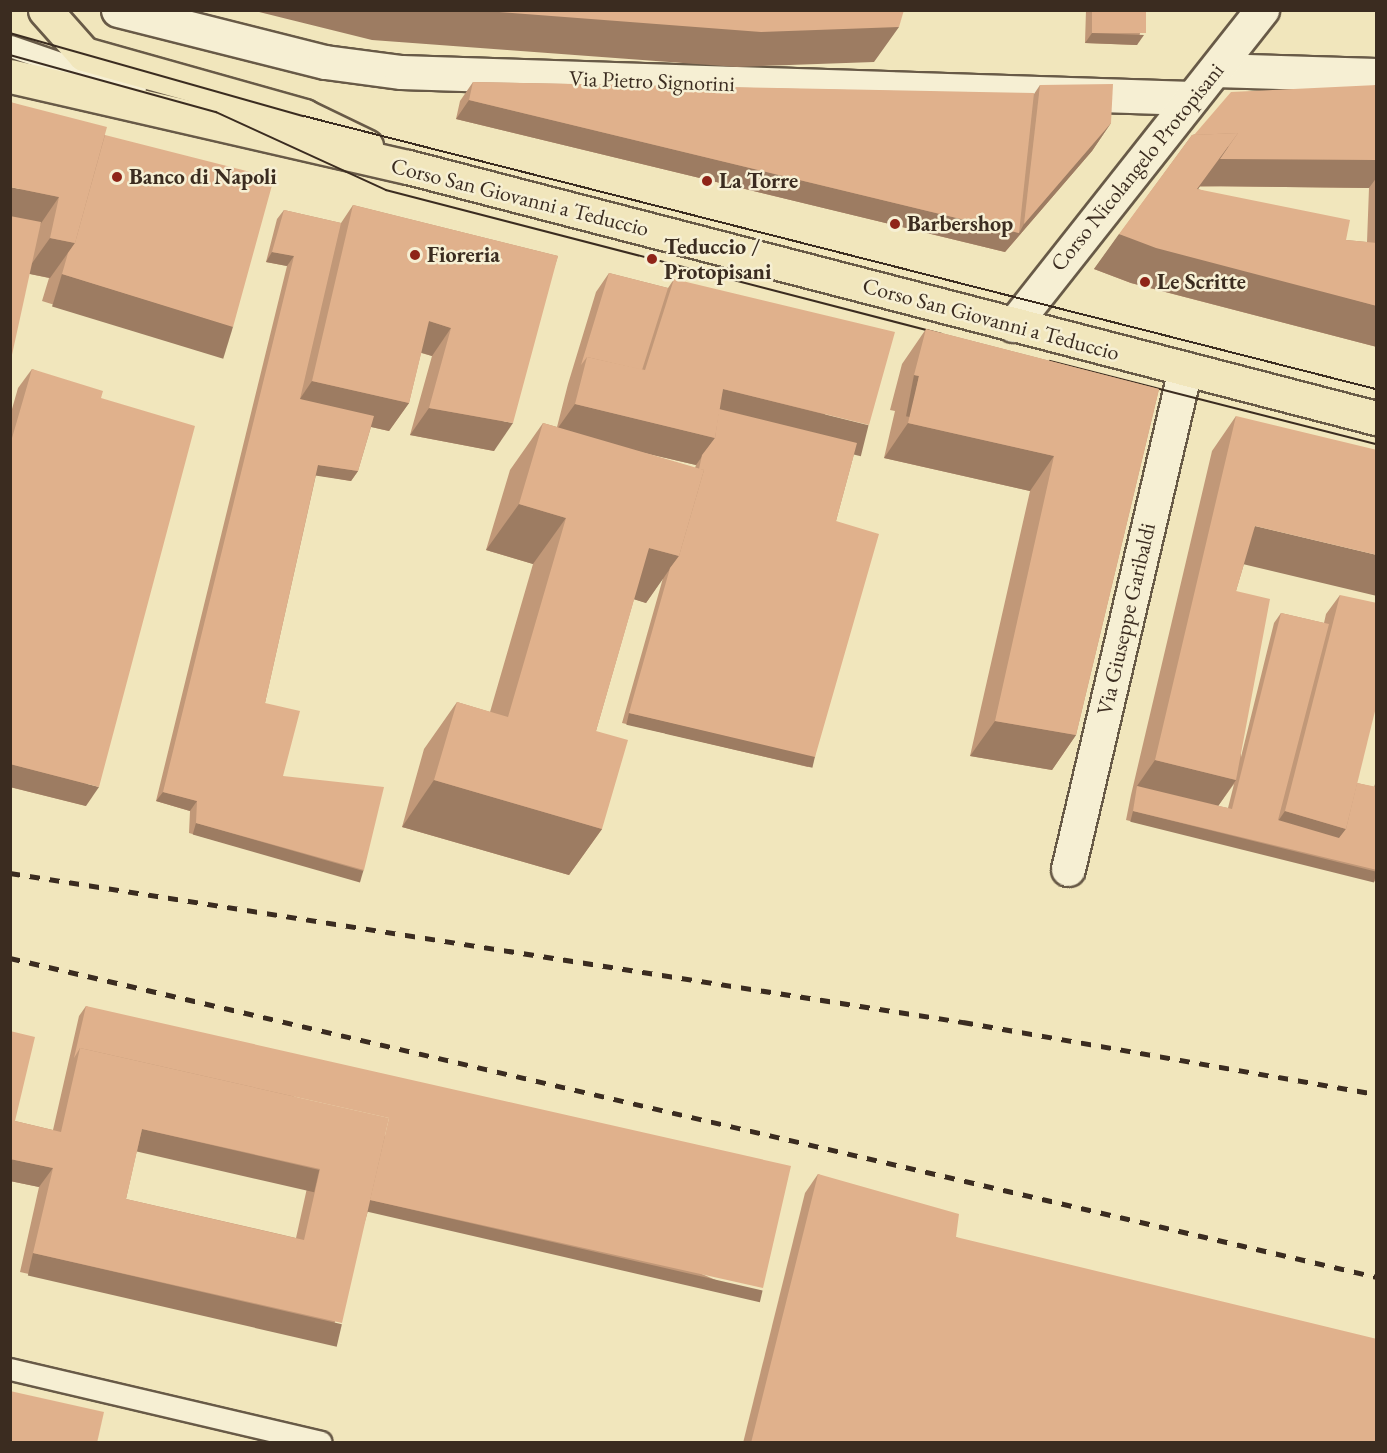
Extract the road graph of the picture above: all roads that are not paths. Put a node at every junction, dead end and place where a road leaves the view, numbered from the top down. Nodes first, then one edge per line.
1 (45, 10) edge
2 (118, 10) edge
3 (1262, 10) edge
4 (10, 46) edge
5 (92, 57) junction
6 (1215, 70) junction
7 (1377, 75) edge
8 (10, 76) edge
9 (1192, 98) junction
10 (278, 139) junction
11 (408, 167) junction
12 (1013, 325) junction
13 (1185, 369) junction
14 (1377, 418) edge
15 (1068, 869) dead end
16 (10, 1369) edge
17 (321, 1443) edge

1 - 5 main road
2 - 9 street, Via Pietro Signorini
3 - 6 street, Corso Nicolangelo Protopisani
4 - 5 lane
4 - 10 lane
5 - 11 main road
6 - 7 street
6 - 9 street, Corso Nicolangelo Protopisani
8 - 10 main road, Corso San Giovanni a Teduccio
9 - 12 street, Corso Nicolangelo Protopisani
10 - 11 main road, Corso San Giovanni a Teduccio
11 - 12 main road, Corso San Giovanni a Teduccio
12 - 13 main road, Corso San Giovanni a Teduccio
13 - 14 main road, Corso San Giovanni a Teduccio
13 - 15 street, Via Giuseppe Garibaldi
16 - 17 lane

